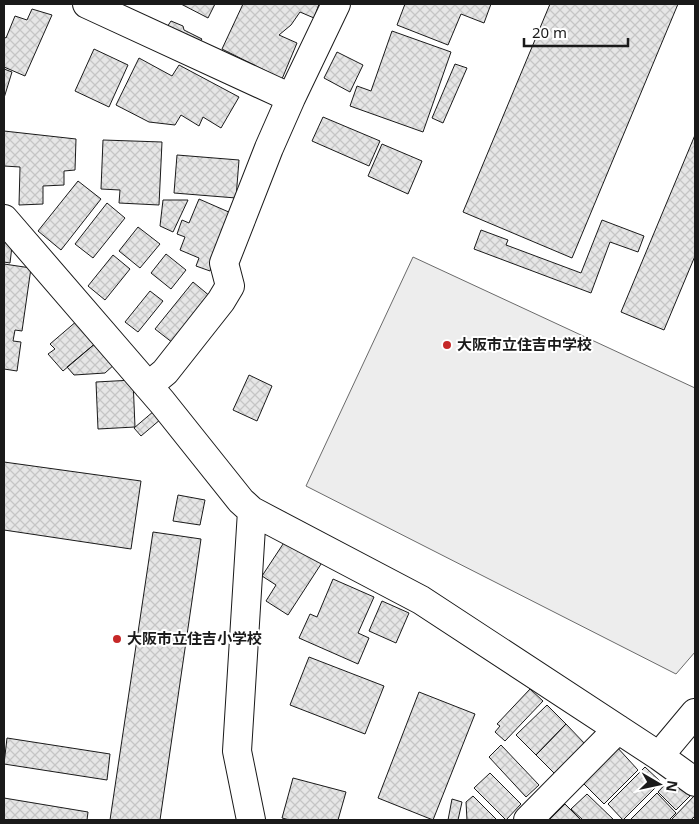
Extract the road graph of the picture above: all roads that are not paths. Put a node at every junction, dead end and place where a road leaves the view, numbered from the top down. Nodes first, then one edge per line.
1 (87, 4) edge
2 (336, 4) edge
3 (291, 98) junction
4 (4, 219) edge
5 (148, 386) junction
6 (252, 511) junction
7 (695, 714) edge
8 (618, 729) junction
9 (659, 756) junction
10 (695, 782) edge
11 (251, 820) edge
12 (528, 820) edge

1 - 3 street
2 - 3 street
3 - 5 street
4 - 5 street
5 - 6 street
6 - 8 street
6 - 11 street
7 - 9 street
8 - 9 street
8 - 12 street
9 - 10 street

